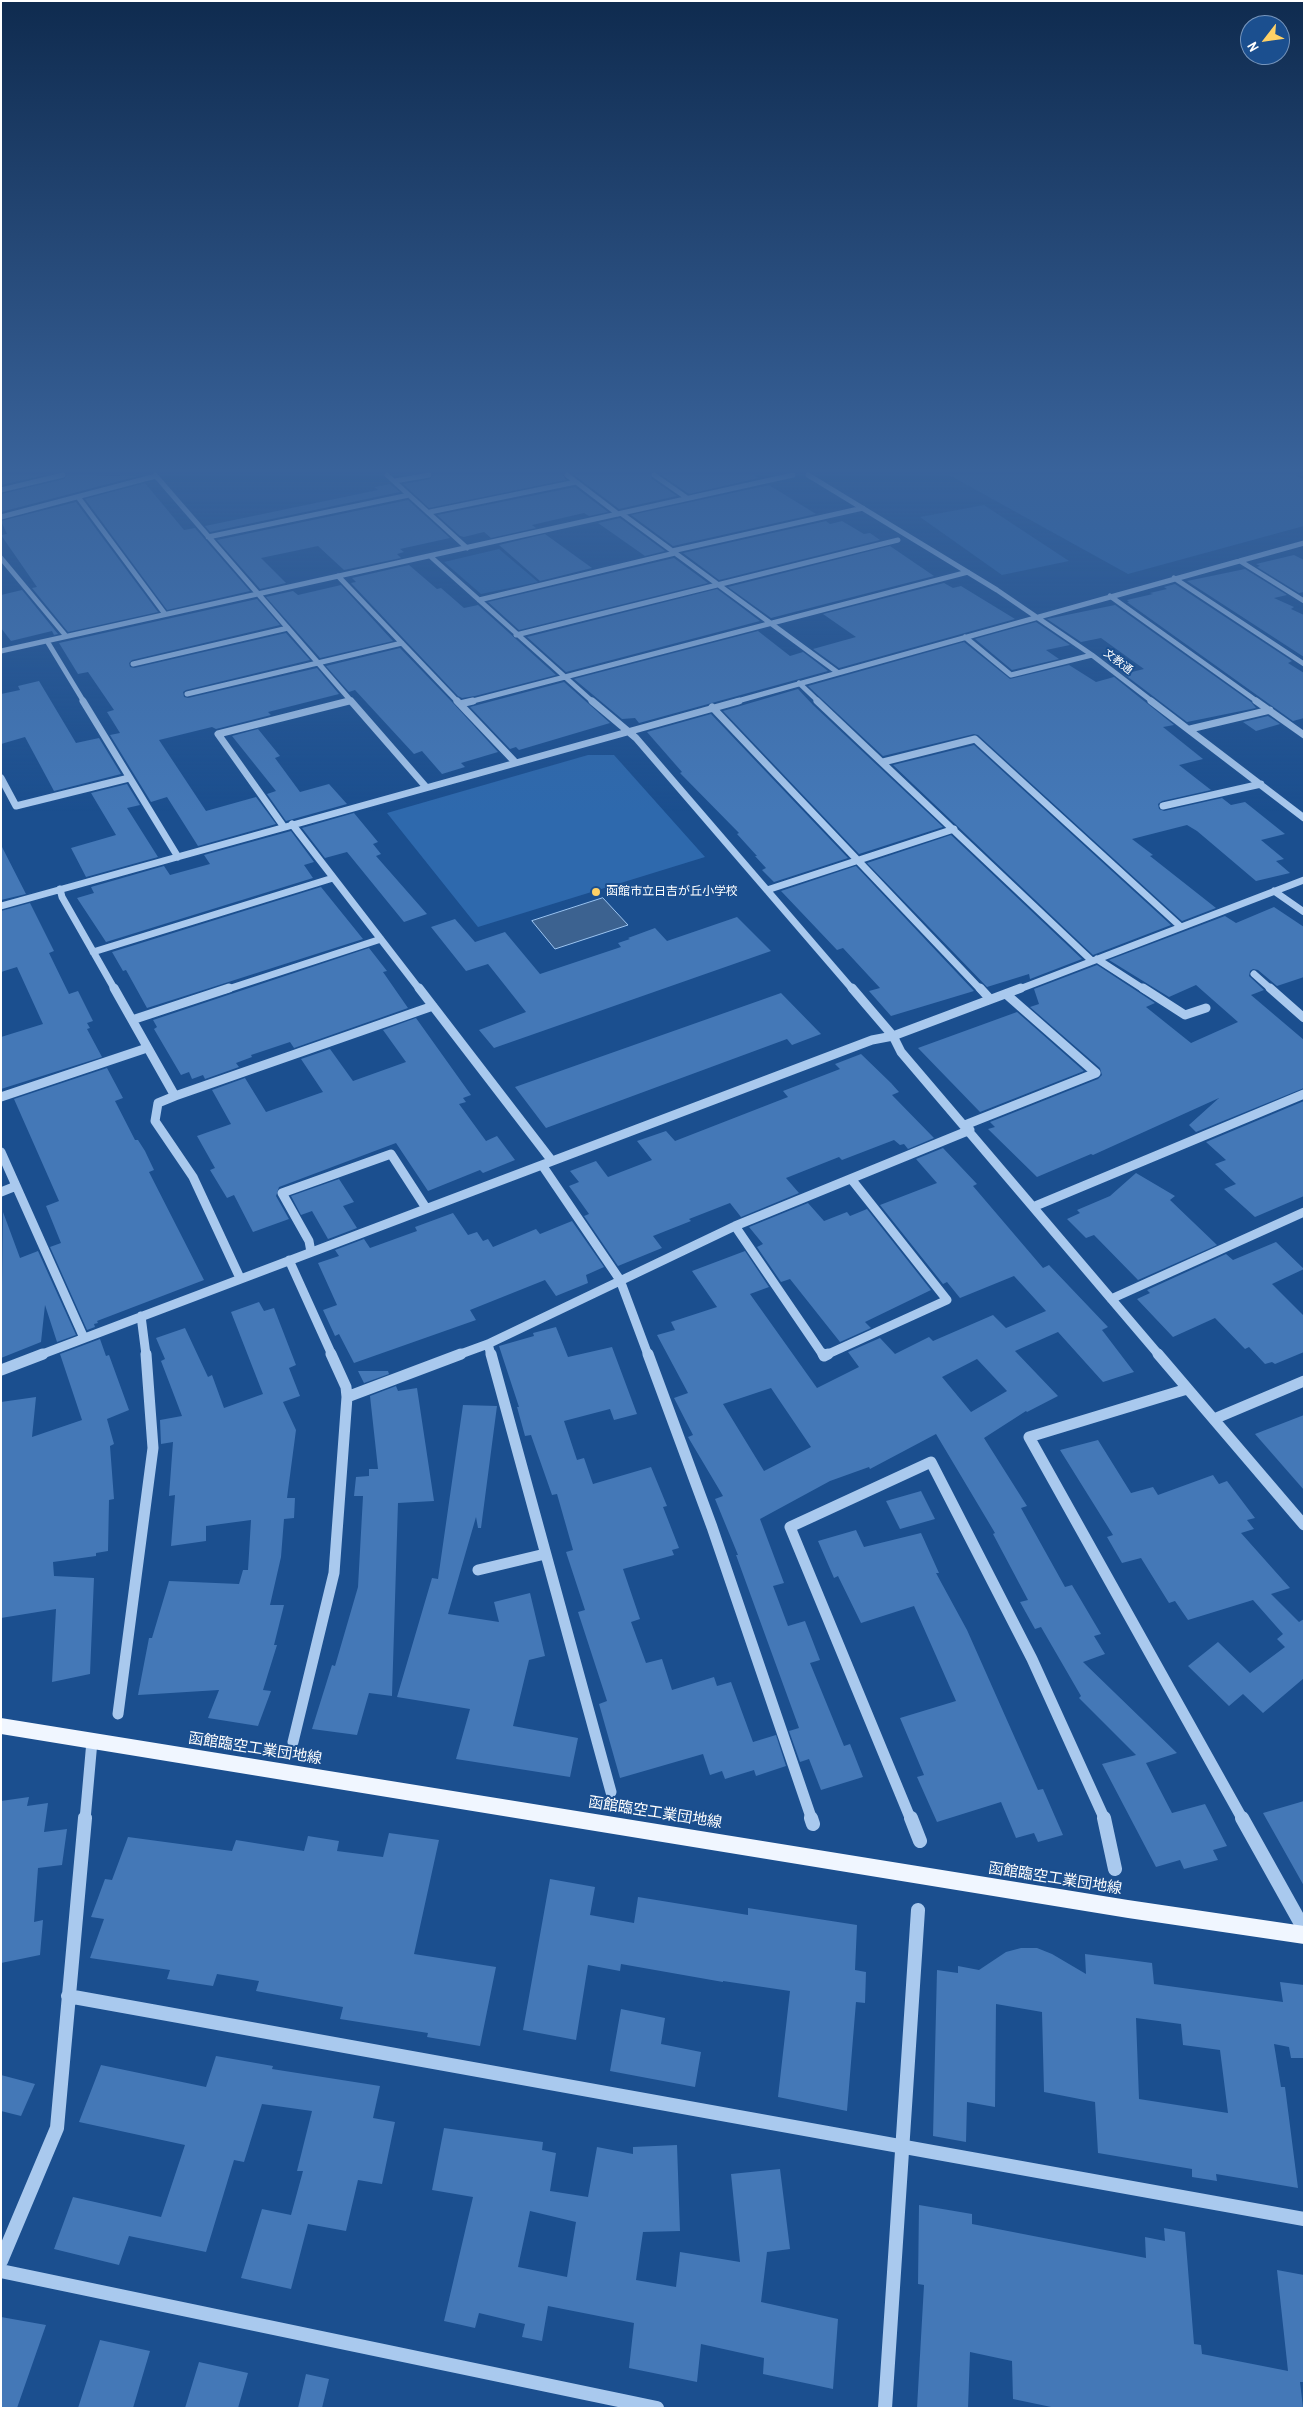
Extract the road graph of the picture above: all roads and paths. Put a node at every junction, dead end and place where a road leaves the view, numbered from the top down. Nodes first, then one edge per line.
1 (26, 587) edge
2 (145, 587) edge
3 (252, 587) edge
4 (287, 587) edge
5 (349, 587) edge
6 (465, 587) edge
7 (530, 587) edge
8 (708, 587) edge
9 (721, 587) edge
10 (909, 587) edge
11 (992, 587) edge
12 (1141, 587) edge
13 (1188, 587) edge
14 (1282, 587) edge
15 (258, 594) junction
16 (1110, 596) junction
17 (479, 600) junction
18 (1304, 601) edge
19 (165, 614) junction
20 (1037, 617) junction
21 (770, 624) junction
22 (288, 628) junction
23 (516, 635) junction
24 (66, 636) junction
25 (965, 637) junction
26 (46, 641) junction
27 (402, 643) junction
28 (1, 651) edge
29 (1092, 655) junction
30 (318, 662) junction
31 (133, 664) dead end
32 (1304, 664) edge
33 (837, 672) junction
34 (565, 677) junction
35 (799, 683) junction
36 (188, 694) dead end
37 (351, 700) junction
38 (460, 704) junction
39 (712, 707) junction
40 (1270, 710) junction
41 (1190, 729) junction
42 (626, 731) junction
43 (1304, 734) edge
44 (515, 762) junction
45 (883, 762) junction
46 (1, 778) edge
47 (129, 778) junction
48 (1261, 784) junction
49 (426, 787) junction
50 (1163, 806) dead end
51 (1304, 818) edge
52 (292, 824) junction
53 (284, 827) junction
54 (954, 829) junction
55 (178, 857) junction
56 (858, 860) junction
57 (333, 878) junction
58 (1304, 880) edge
59 (60, 889) junction
60 (767, 890) junction
61 (1274, 891) junction
62 (1, 906) edge
63 (1304, 912) edge
64 (1181, 927) junction
65 (381, 939) junction
66 (93, 952) junction
67 (1095, 960) junction
68 (1254, 974) dead end
69 (1006, 994) junction
70 (990, 999) junction
71 (434, 1006) junction
72 (1206, 1008) dead end
73 (1304, 1018) edge
74 (132, 1020) junction
75 (893, 1036) junction
76 (147, 1048) junction
77 (1304, 1094) edge
78 (175, 1096) junction
79 (1, 1097) edge
80 (968, 1128) junction
81 (1, 1152) edge
82 (547, 1163) junction
83 (852, 1180) junction
84 (16, 1186) junction
85 (1, 1192) edge
86 (1033, 1206) junction
87 (426, 1208) junction
88 (1304, 1212) edge
89 (735, 1226) junction
90 (311, 1252) junction
91 (289, 1260) junction
92 (240, 1278) junction
93 (620, 1280) junction
94 (1110, 1298) junction
95 (141, 1316) junction
96 (84, 1338) junction
97 (488, 1344) junction
98 (1, 1370) edge
99 (1304, 1381) edge
100 (1187, 1389) junction
101 (347, 1397) junction
102 (1214, 1418) junction
103 (1304, 1525) edge
104 (545, 1554) junction
105 (478, 1570) dead end
106 (118, 1714) dead end
107 (1, 1726) edge
108 (92, 1741) junction
109 (293, 1742) dead end
110 (611, 1792) dead end
111 (813, 1824) dead end
112 (920, 1841) dead end
113 (1116, 1870) dead end
114 (918, 1910) dead end
115 (1304, 1929) edge
116 (1304, 1935) edge
117 (68, 1996) junction
118 (902, 2148) junction
119 (1304, 2219) edge
120 (1, 2261) edge
121 (1, 2272) edge
122 (657, 2408) edge
123 (885, 2408) edge

1 - 24 street
2 - 19 street
3 - 15 street
4 - 15 street
5 - 27 street
6 - 17 street
7 - 17 street
8 - 23 street
9 - 21 street
10 - 21 street
11 - 20 street, 文教通
12 - 16 street
13 - 32 street
14 - 18 street
15 - 19 street
15 - 22 street
16 - 20 street
16 - 40 street
17 - 23 street
19 - 24 street
20 - 25 street
20 - 29 street, 文教通
21 - 33 street
21 - 34 street
22 - 30 street
22 - 31 street
23 - 34 street
24 - 26 street
25 - 29 street
25 - 33 street
26 - 28 street
26 - 47 street
27 - 30 street
27 - 38 street
29 - 41 street, 文教通
30 - 36 street
30 - 37 street
33 - 35 street
34 - 38 street
34 - 42 street
35 - 39 street
35 - 45 street
37 - 49 street
37 - 53 street
38 - 44 street
39 - 42 street
39 - 56 street
40 - 41 street
40 - 43 street
41 - 48 street, 文教通
42 - 44 street
42 - 60 street
44 - 49 street
45 - 54 street
45 - 64 street
46 - 47 street
47 - 55 street
48 - 50 street
48 - 51 street, 文教通
49 - 52 street
52 - 53 street
52 - 57 street
53 - 55 street
54 - 56 street
54 - 67 street
55 - 59 street
56 - 60 street
56 - 70 street
57 - 65 street
57 - 66 street
58 - 61 street
59 - 62 street
59 - 66 street
60 - 75 street
61 - 63 street
61 - 64 street
64 - 67 street
65 - 71 street
65 - 74 street
66 - 74 street
67 - 69 street
67 - 72 street
68 - 73 street
69 - 70 street
69 - 80 street
70 - 75 street
71 - 78 street
71 - 82 street
74 - 76 street
75 - 80 street
75 - 82 street
76 - 78 street
76 - 79 street
77 - 86 street
78 - 92 street
80 - 83 street
80 - 86 street
81 - 84 street
82 - 87 street
82 - 93 street
83 - 89 street
83 - 89 street
84 - 85 street
84 - 96 street
86 - 94 street
87 - 90 street
87 - 90 street
88 - 94 street
89 - 93 street
90 - 91 street
91 - 92 street
91 - 101 street
92 - 95 street
93 - 97 street
93 - 111 street
94 - 100 street
95 - 96 street
95 - 106 street
96 - 98 street
97 - 101 street
97 - 104 street
99 - 102 street
100 - 102 street
100 - 115 street
101 - 109 street
102 - 103 street
104 - 105 street
104 - 110 street
107 - 108 main road, 函館臨空工業団地線
108 - 116 main road, 函館臨空工業団地線
108 - 117 street
112 - 113 street
114 - 118 street
117 - 118 street
117 - 120 street
118 - 119 street
118 - 123 street
121 - 122 street

